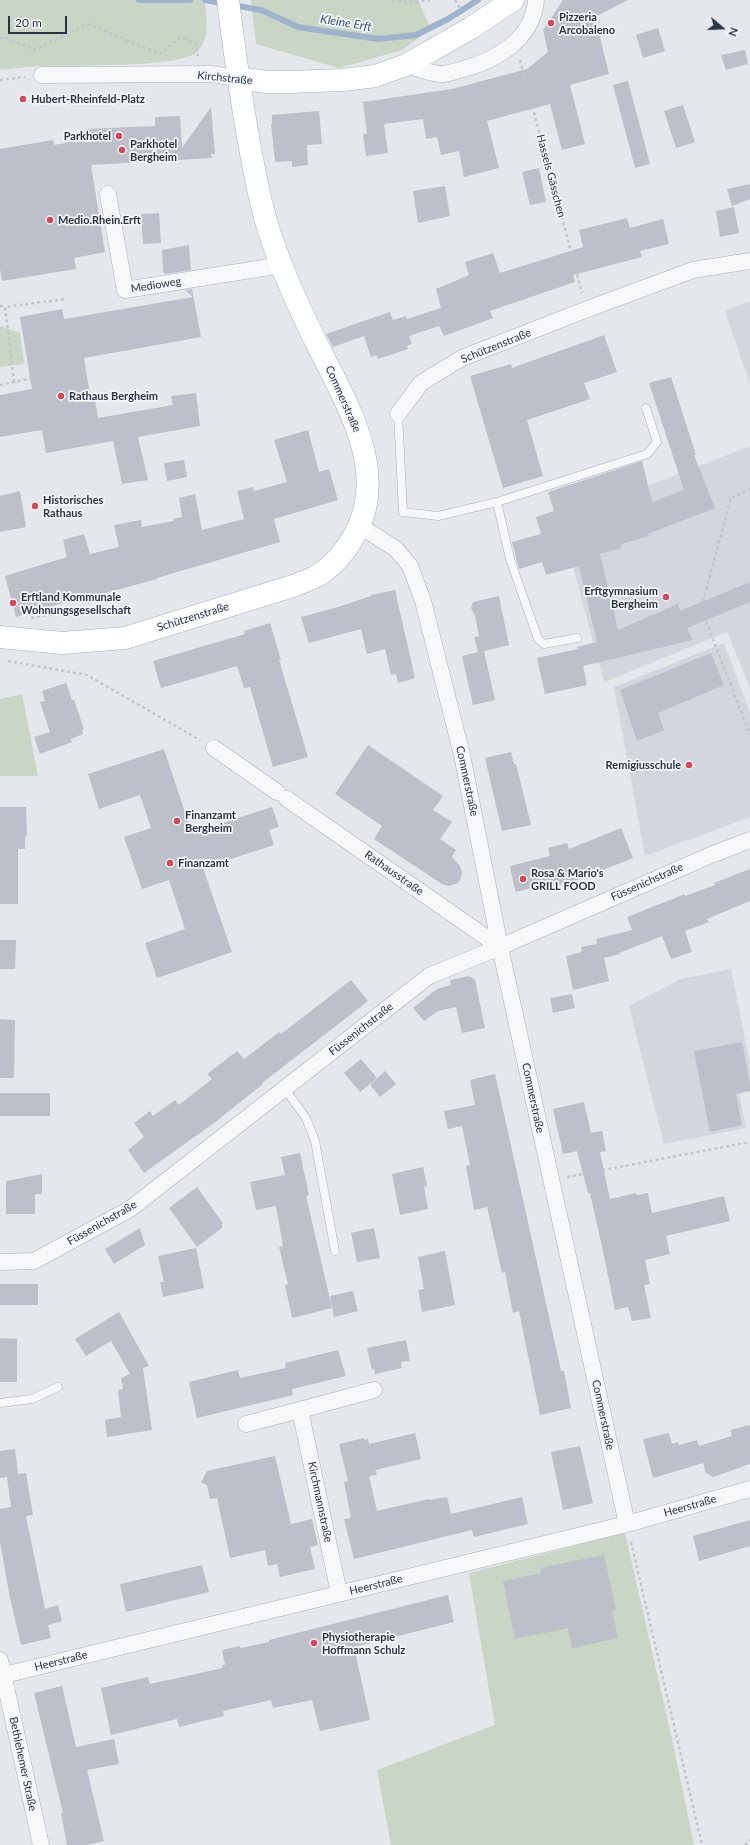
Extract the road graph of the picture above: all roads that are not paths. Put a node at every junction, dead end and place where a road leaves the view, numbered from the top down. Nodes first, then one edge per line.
1 (228, 0) edge
2 (513, 0) edge
3 (536, 0) edge
4 (406, 65) junction
5 (42, 75) road end
6 (238, 78) junction
7 (108, 194) dead end
8 (750, 261) edge
9 (282, 265) junction
10 (646, 408) dead end
11 (398, 414) joint
12 (497, 502) junction
13 (360, 526) junction
14 (0, 637) edge
15 (577, 638) dead end
16 (214, 748) road end
17 (750, 840) edge
18 (500, 947) junction
19 (285, 1089) junction
20 (335, 1251) dead end
21 (0, 1262) edge
22 (58, 1388) dead end
23 (374, 1390) dead end
24 (0, 1402) edge
25 (300, 1410) junction
26 (246, 1424) dead end
27 (750, 1489) edge
28 (627, 1524) junction
29 (339, 1593) junction
30 (1, 1670) edge
31 (41, 1845) edge

1 - 6 main road, Commerstraße
2 - 4 main road, Kirchstraße
3 - 4 street
4 - 6 main road, Kirchstraße
5 - 6 street, Kirchstraße
6 - 9 main road, Commerstraße
7 - 9 street, Medioweg
8 - 11 street, Schützenstraße
9 - 13 main road, Commerstraße
10 - 12 lane
11 - 12 lane, Schützenstraße
12 - 15 lane
13 - 14 main road, Schützenstraße
13 - 18 street, Commerstraße
16 - 18 street, Rathausstraße
17 - 18 street, Füssenichstraße
18 - 19 street, Füssenichstraße
18 - 28 street, Commerstraße
19 - 20 lane
19 - 21 street, Füssenichstraße
22 - 24 lane
23 - 25 street
25 - 26 street
25 - 29 street, Kirchmannstraße
27 - 28 street, Heerstraße
28 - 29 street, Heerstraße
29 - 30 street, Heerstraße
30 - 31 street, Bethlehemer Straße

